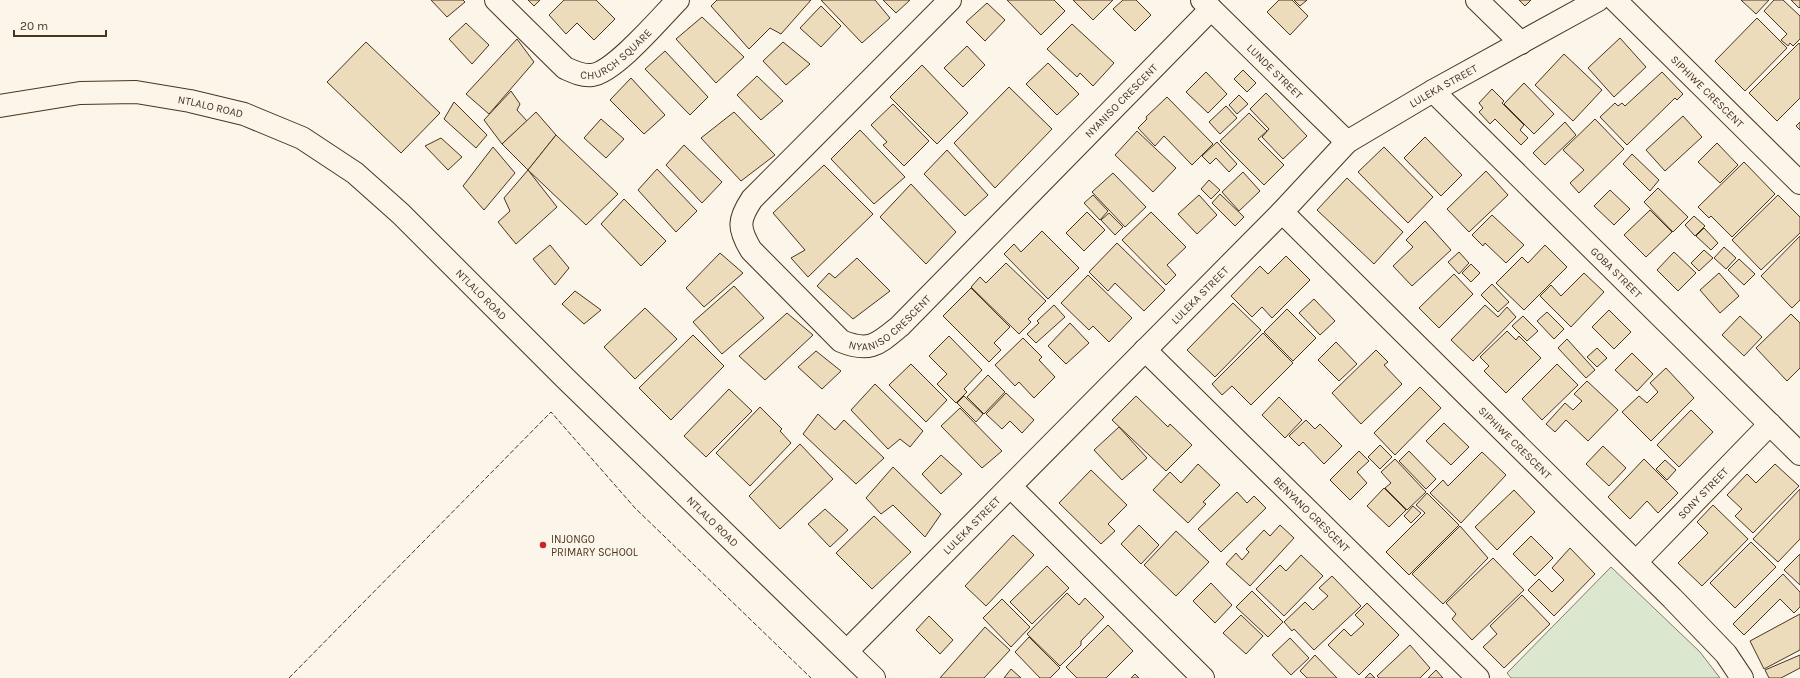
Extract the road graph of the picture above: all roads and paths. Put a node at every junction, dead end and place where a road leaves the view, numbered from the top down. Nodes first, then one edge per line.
1 (496, 0) edge
2 (678, 0) edge
3 (950, 0) edge
4 (1477, 0) edge
5 (1598, 0) edge
6 (1615, 0) edge
7 (1207, 5) edge
8 (1520, 43) junction
9 (1433, 91) junction
10 (0, 106) edge
11 (1347, 142) junction
12 (1800, 183) edge
13 (1282, 212) junction
14 (1145, 350) junction
15 (1770, 424) junction
16 (1800, 454) edge
17 (1011, 487) junction
18 (1636, 562) junction
19 (847, 651) junction
20 (874, 678) edge
21 (1203, 678) edge
22 (1478, 678) edge
23 (1742, 678) edge

1 - 2 street, CHURCH SQUARE
3 - 7 street, NYANISO CRESCENT
4 - 8 street
5 - 8 street, LULEKA STREET
6 - 12 street, SIPHIWE CRESCENT
7 - 11 street, LUNDE STREET
8 - 9 street, LULEKA STREET
9 - 11 street, LULEKA STREET
9 - 15 street, GOBA STREET
10 - 19 street, NTLALO ROAD
11 - 13 street, LULEKA STREET
13 - 14 street, LULEKA STREET
13 - 18 street, SIPHIWE CRESCENT
14 - 17 street, LULEKA STREET
14 - 22 street, BENYANO CRESCENT
15 - 16 street, GOBA STREET
15 - 18 street, SONY STREET
17 - 19 street, LULEKA STREET
17 - 21 street
18 - 23 street, SIPHIWE CRESCENT
19 - 20 street, NTLALO ROAD

